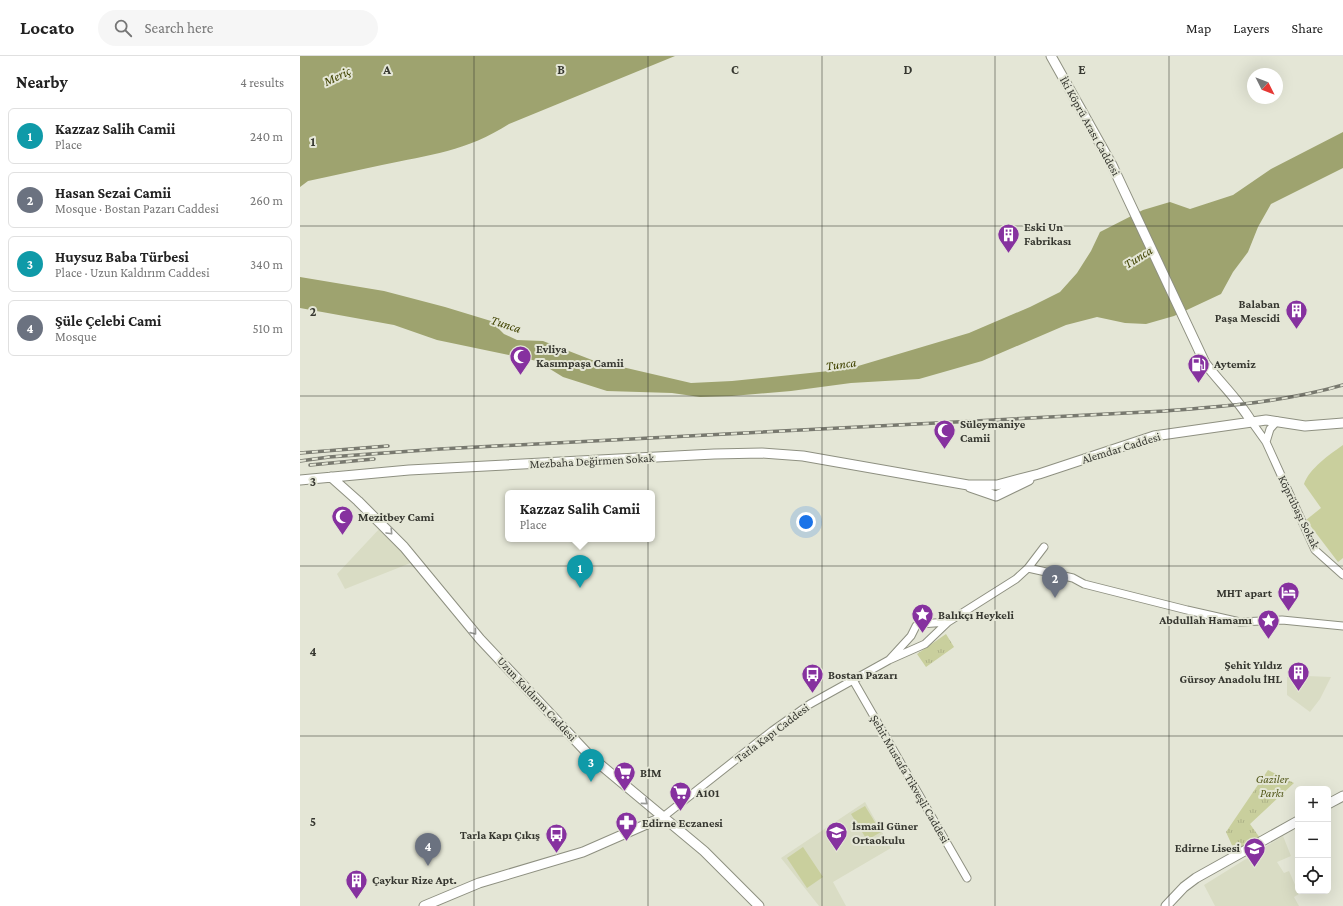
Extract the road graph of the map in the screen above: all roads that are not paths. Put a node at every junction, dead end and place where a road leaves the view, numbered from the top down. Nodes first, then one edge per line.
1 (1051, 56) edge
2 (1251, 421) junction
3 (1277, 421) junction
4 (1343, 423) edge
5 (1266, 442) junction
6 (1039, 474) junction
7 (331, 477) junction
8 (300, 480) edge
9 (999, 484) junction
10 (968, 485) junction
11 (1000, 495) junction
12 (1044, 547) dead end
13 (1028, 568) junction
14 (1343, 575) edge
15 (948, 622) junction
16 (925, 624) junction
17 (1343, 626) edge
18 (911, 636) junction
19 (930, 640) junction
20 (922, 645) junction
21 (889, 660) junction
22 (853, 680) junction
23 (1343, 796) edge
24 (1331, 802) edge
25 (663, 817) junction
26 (1296, 822) edge
27 (967, 878) dead end
28 (424, 906) edge
29 (759, 906) edge
30 (1166, 906) edge

1 - 2 main road, İki Köprü Arası Caddesi
2 - 3 main road, Alemdar Caddesi
2 - 5 street, Köprübaşı Sokak
2 - 6 main road, Alemdar Caddesi
3 - 4 main road, Alemdar Caddesi
3 - 5 street
5 - 14 street, Köprübaşı Sokak
6 - 9 main road
6 - 11 main road
7 - 8 main road, Mezbaha Değirmen Sokak
7 - 10 main road, Mezbaha Değirmen Sokak
7 -> 25 main road, Uzun Kaldırım Caddesi
9 - 10 main road
9 - 11 main road
10 - 11 main road
12 - 13 street, Tarla Kapı Caddesi
13 - 15 street, Tarla Kapı Caddesi
13 - 17 street
15 - 16 street, Tarla Kapı Caddesi
15 - 19 street, Tarla Kapı Caddesi
16 - 18 street, Tarla Kapı Caddesi
16 - 19 street
18 - 20 street
18 - 21 street, Tarla Kapı Caddesi
19 - 20 street, Tarla Kapı Caddesi
20 - 21 street, Tarla Kapı Caddesi
21 - 22 street, Tarla Kapı Caddesi
22 - 25 street, Tarla Kapı Caddesi
22 - 27 street, Şehit Mustafa Tikveşli Caddesi
23 - 24 main road
25 - 28 main road
25 - 29 main road, Uzun Kaldırım Caddesi
26 - 30 main road

